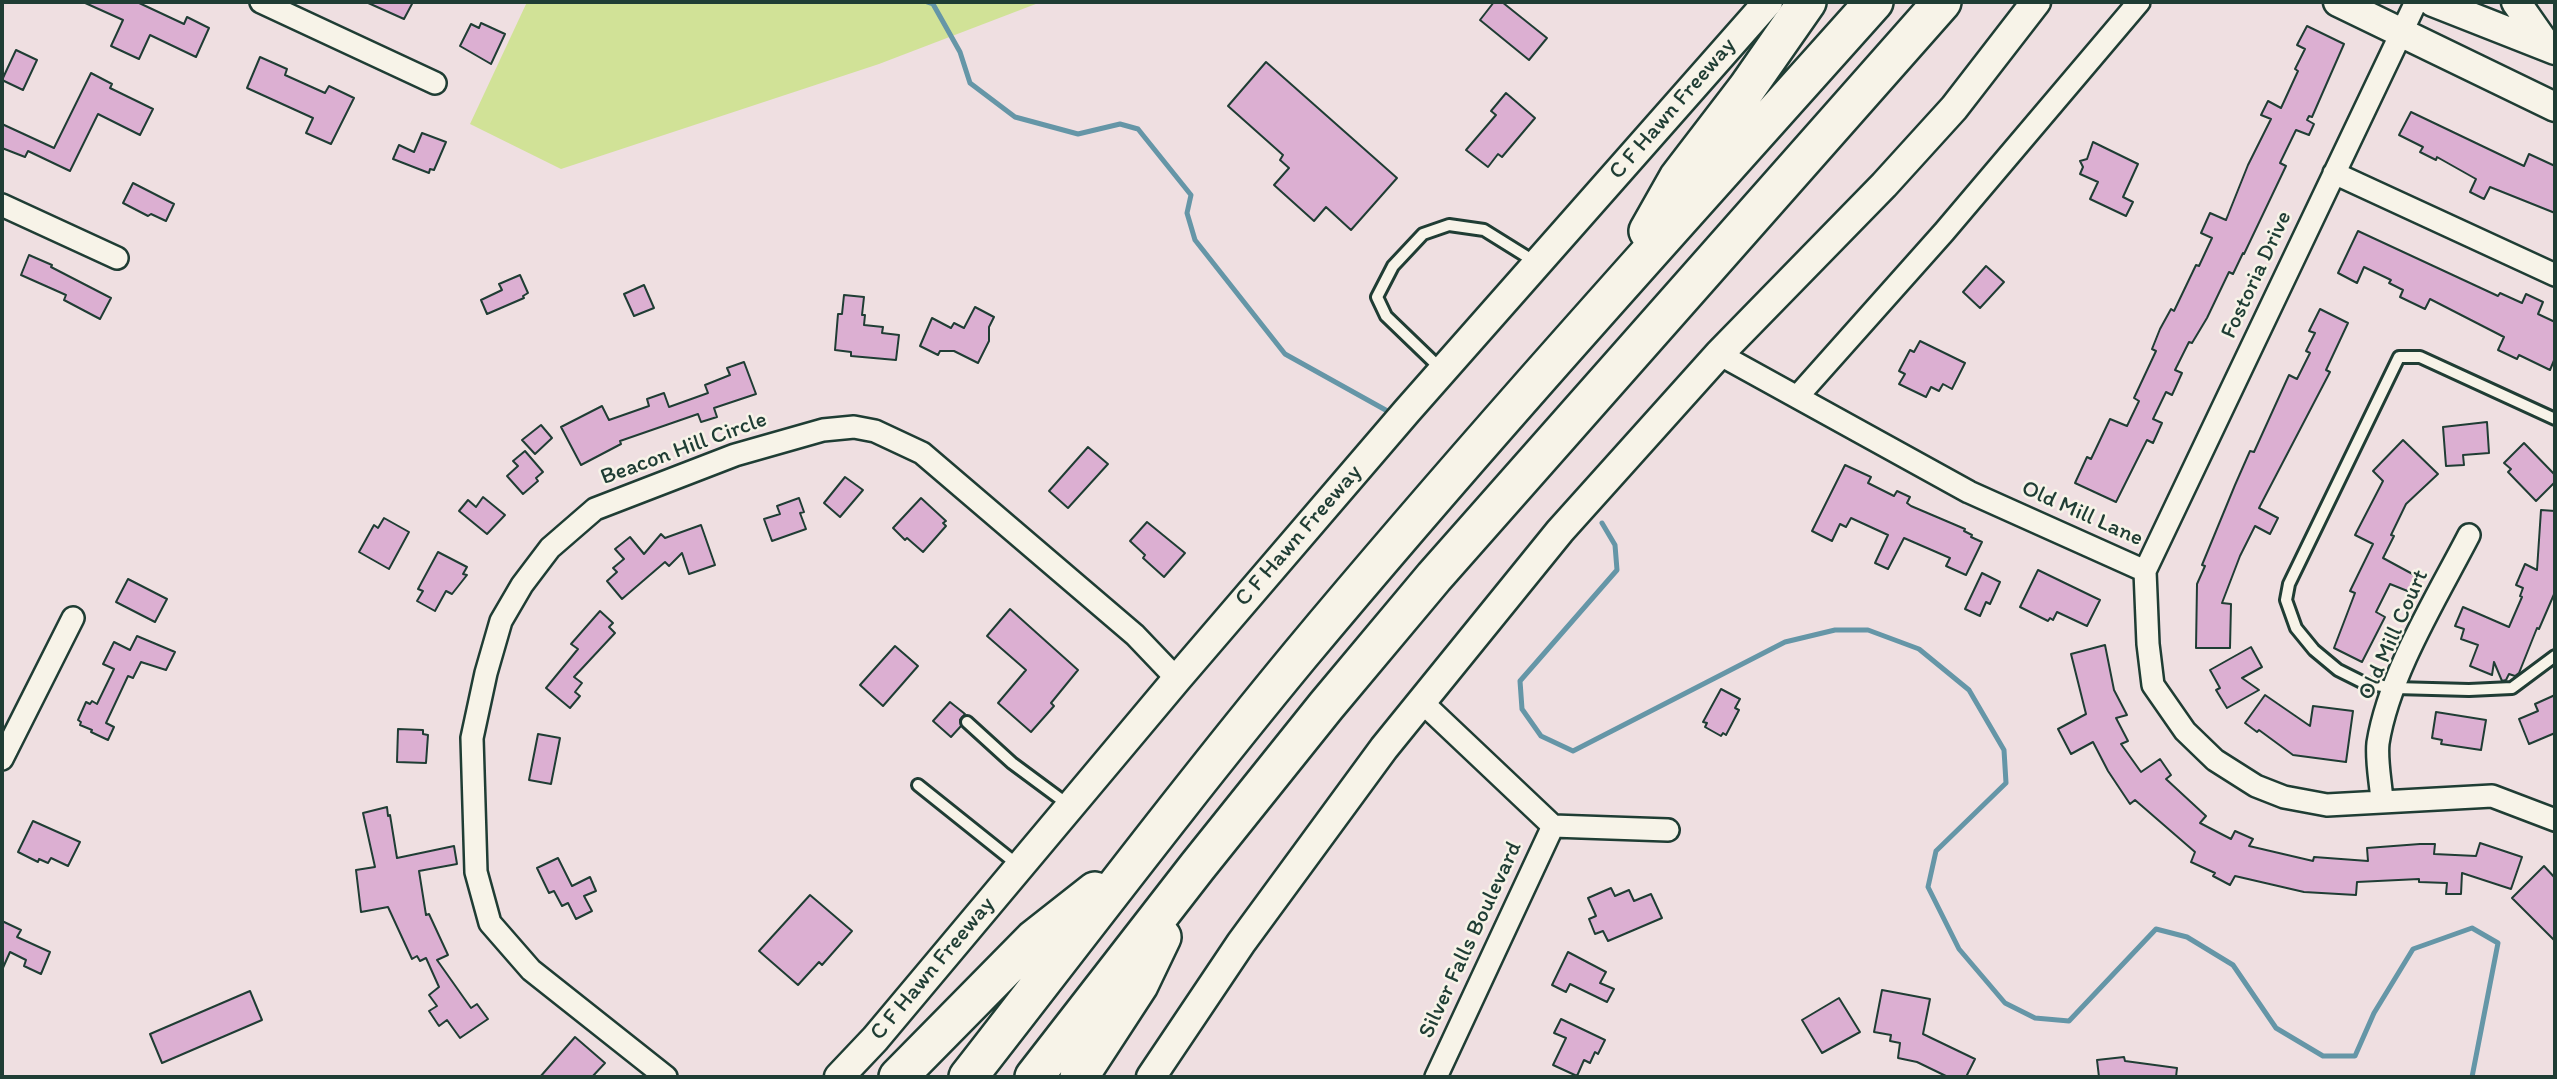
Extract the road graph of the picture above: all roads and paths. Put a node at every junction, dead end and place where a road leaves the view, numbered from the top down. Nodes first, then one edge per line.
1 (261, 2) edge
2 (1768, 2) edge
3 (1807, 2) edge
4 (1874, 2) edge
5 (1942, 2) edge
6 (2036, 2) edge
7 (2139, 2) edge
8 (2338, 2) edge
9 (2416, 2) edge
10 (2433, 2) edge
11 (2516, 2) edge
12 (2401, 32) junction
13 (2551, 47) edge
14 (435, 83) dead end
15 (2555, 107) edge
16 (2334, 173) junction
17 (2, 205) edge
18 (117, 258) dead end
19 (1537, 263) junction
20 (2555, 275) edge
21 (1611, 294) junction
22 (1719, 354) junction
23 (1443, 370) junction
24 (1797, 397) junction
25 (2555, 419) edge
26 (2469, 535) dead end
27 (2145, 571) junction
28 (73, 618) dead end
29 (2555, 656) edge
30 (1177, 679) junction
31 (2395, 688) junction
32 (1423, 703) junction
33 (967, 722) dead end
34 (2, 759) edge
35 (918, 785) dead end
36 (2382, 802) junction
37 (1070, 806) junction
38 (2555, 820) edge
39 (1553, 826) junction
40 (1668, 830) dead end
41 (1136, 859) junction
42 (1020, 867) junction
43 (1197, 867) junction
44 (666, 1077) edge
45 (839, 1077) edge
46 (898, 1077) edge
47 (968, 1077) edge
48 (1034, 1077) edge
49 (1079, 1077) edge
50 (1151, 1077) edge
51 (1436, 1077) edge

1 - 14 street
2 - 19 main road, C F Hawn Freeway
3 - 21 highway
4 - 21 highway
5 - 43 highway
6 - 22 main road
7 - 24 street
8 - 12 main road
9 - 12 street, Fostoria Drive
10 - 13 main road
11 - 13 main road
12 - 15 main road
12 - 16 street, Fostoria Drive
16 - 20 street
16 - 27 street, Fostoria Drive
17 - 18 street
19 - 23 main road, C F Hawn Freeway
19 - 23 lane
21 - 41 highway
22 - 24 street, Old Mill Lane
22 - 32 main road
23 - 30 main road, C F Hawn Freeway
24 - 27 street, Old Mill Lane
25 - 31 lane
26 - 31 street, Old Mill Court
27 - 36 street, Old Mill Lane
28 - 34 street
29 - 31 lane
30 - 37 main road, C F Hawn Freeway
30 - 44 street, Beacon Hill Circle
31 - 36 street, Old Mill Court
32 - 39 street
32 - 50 main road
33 - 37 lane
35 - 42 lane
36 - 38 street, Old Mill Lane
37 - 42 main road, C F Hawn Freeway
39 - 40 street
39 - 51 street, Silver Falls Boulevard
41 - 46 highway
41 - 47 highway
42 - 45 main road, C F Hawn Freeway
43 - 48 highway
43 - 49 highway

